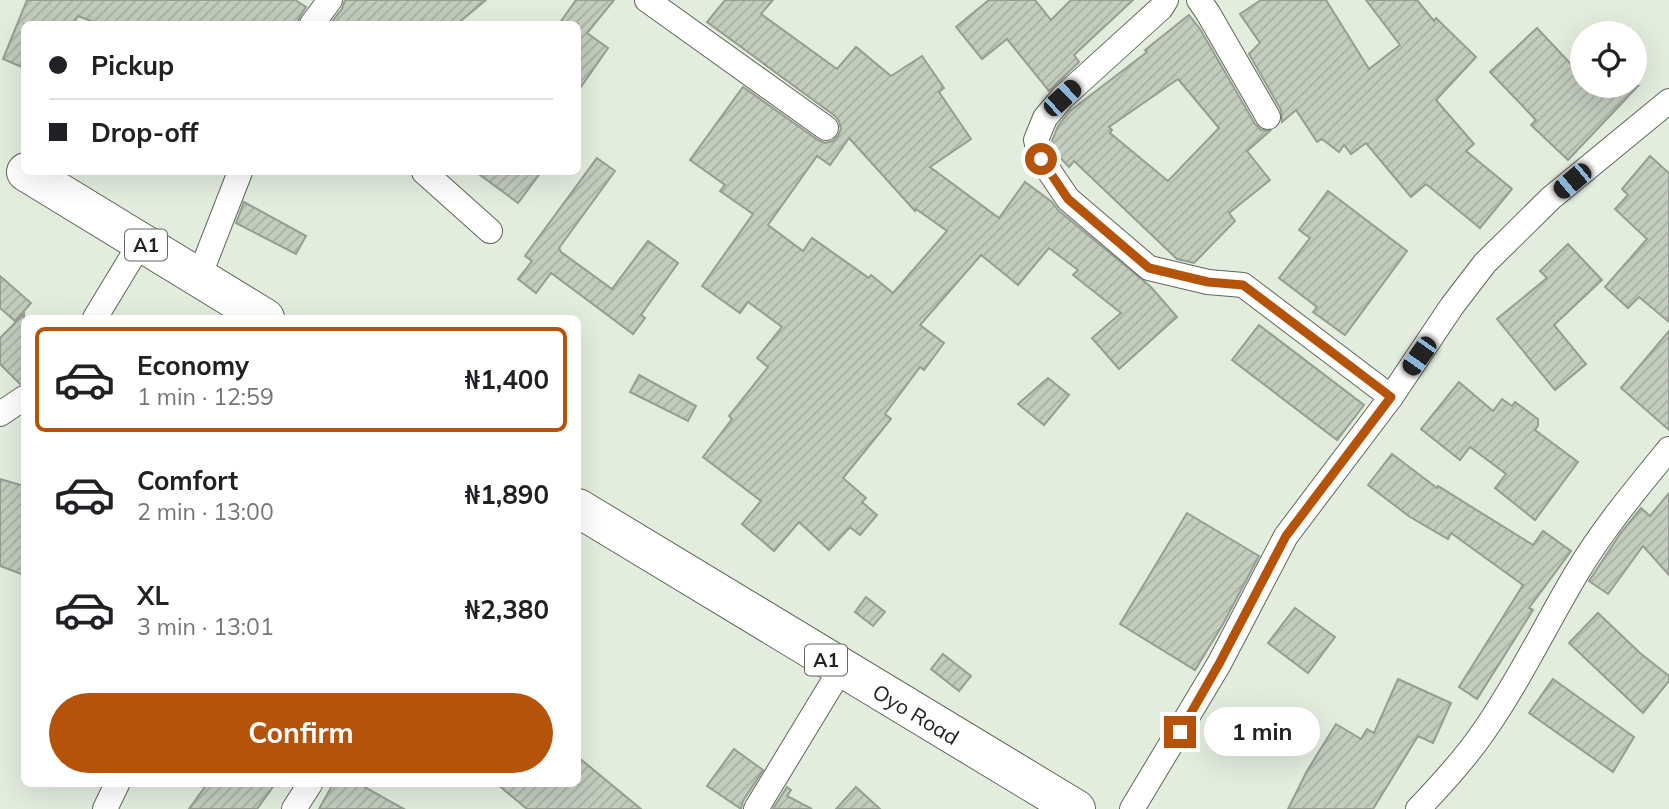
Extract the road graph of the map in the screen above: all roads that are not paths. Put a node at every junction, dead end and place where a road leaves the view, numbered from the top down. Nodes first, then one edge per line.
1 (330, 0) edge
2 (647, 0) edge
3 (1166, 0) edge
4 (1199, 0) edge
5 (314, 21) edge
6 (1669, 101) edge
7 (1268, 117) dead end
8 (826, 128) dead end
9 (0, 156) edge
10 (21, 169) edge
11 (32, 175) edge
12 (239, 175) edge
13 (427, 175) edge
14 (490, 231) dead end
15 (141, 242) junction
16 (200, 277) junction
17 (97, 315) edge
18 (260, 315) edge
19 (1391, 397) junction
20 (21, 400) edge
21 (0, 414) edge
22 (1669, 449) edge
23 (581, 510) edge
24 (841, 669) junction
25 (116, 787) edge
26 (308, 787) edge
27 (105, 809) edge
28 (294, 809) edge
29 (756, 809) edge
30 (1076, 809) edge
31 (1132, 809) edge
32 (1418, 809) edge

1 - 5 street
2 - 8 street
3 - 19 street
4 - 7 street
6 - 19 street
9 - 10 highway, A1
11 - 15 highway, A1
12 - 16 street
13 - 14 street
15 - 16 highway, A1
15 - 17 street
16 - 18 highway, A1
19 - 31 street
20 - 21 street
22 - 32 street
23 - 24 highway, Oyo Road / A1
24 - 29 street
24 - 30 highway, Oyo Road / A1
25 - 27 street
26 - 28 street

